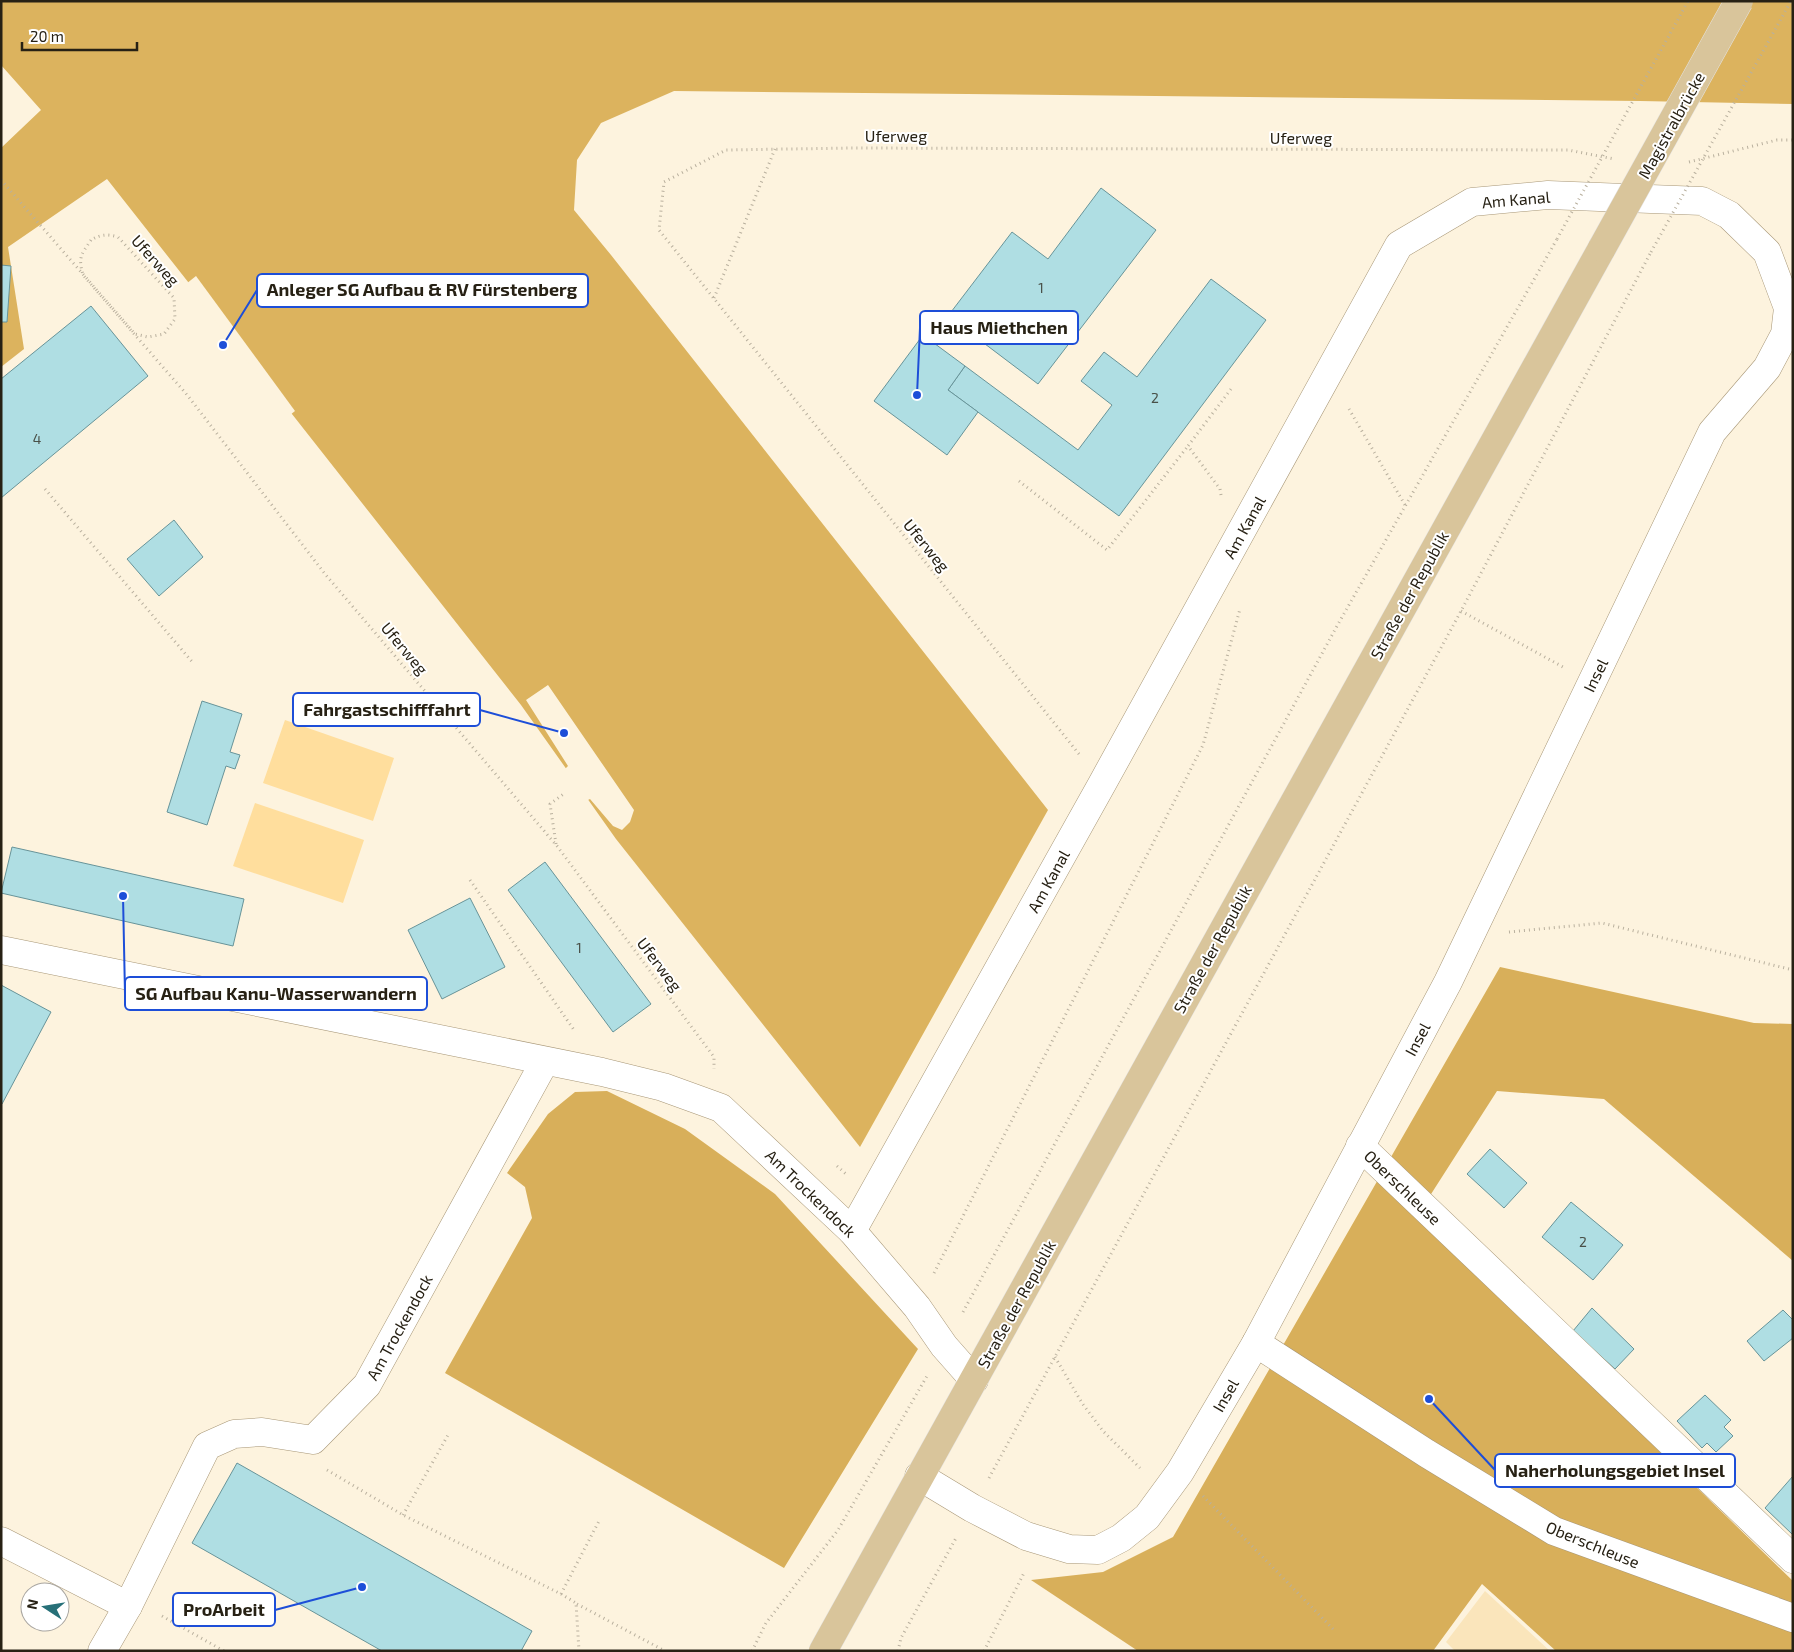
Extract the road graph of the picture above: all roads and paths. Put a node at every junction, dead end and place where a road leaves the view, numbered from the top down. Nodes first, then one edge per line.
1 (1688, 1) edge
2 (1739, 1) edge
3 (1791, 1) edge
4 (1793, 140) edge
5 (775, 149) junction
6 (1616, 159) dead end
7 (1682, 164) dead end
8 (1692, 174) dead end
9 (1702, 176) dead end
10 (1, 180) edge
11 (1602, 248) joint
12 (714, 299) junction
13 (1789, 334) edge
14 (1328, 374) junction
15 (1231, 389) dead end
16 (1188, 446) junction
17 (1019, 482) dead end
18 (45, 489) dead end
19 (1405, 505) junction
20 (1235, 544) junction
21 (1240, 607) dead end
22 (1460, 611) junction
23 (194, 664) dead end
24 (1592, 683) junction
25 (1102, 784) junction
26 (565, 793) dead end
27 (557, 846) junction
28 (470, 880) dead end
29 (1471, 935) junction
30 (1, 950) edge
31 (1793, 970) edge
32 (545, 1061) junction
33 (602, 1072) junction
34 (721, 1108) junction
35 (1360, 1146) junction
36 (852, 1231) junction
37 (917, 1307) junction
38 (1256, 1343) junction
39 (944, 1346) junction
40 (1055, 1356) junction
41 (974, 1380) junction
42 (448, 1435) dead end
43 (320, 1466) dead end
44 (920, 1476) junction
45 (1174, 1481) junction
46 (972, 1508) junction
47 (403, 1515) junction
48 (599, 1521) dead end
49 (1041, 1540) junction
50 (1, 1541) edge
51 (1793, 1558) edge
52 (562, 1594) junction
53 (576, 1604) junction
54 (128, 1606) junction
55 (1793, 1618) edge
56 (1333, 1629) dead end
57 (102, 1651) edge
58 (224, 1651) edge
59 (579, 1651) edge
60 (665, 1651) edge
61 (752, 1651) edge
62 (823, 1651) edge
63 (898, 1651) edge
64 (984, 1651) edge

1 - 19 path, bridge
2 - 11 main road, Magistralbrücke, bridge
3 - 22 path, bridge
4 - 7 path
5 - 6 path, Uferweg
5 - 12 path
5 - 12 path, Uferweg
8 - 9 path
10 - 27 path, Uferweg, bridge
11 - 41 main road, Straße der Republik
12 - 25 path, Uferweg
13 - 14 street, Am Kanal
13 - 24 street, Insel
14 - 19 path
14 - 20 street, Am Kanal
15 - 16 path
16 - 17 path
16 - 20 path
18 - 23 path
19 - 39 path
20 - 25 street, Am Kanal
21 - 37 path
22 - 24 path
22 - 40 path
24 - 29 street, Insel
25 - 36 street, Am Kanal
26 - 27 path
27 - 34 path, Uferweg
28 - 33 path
29 - 31 path
29 - 35 street, Insel
30 - 32 street, Am Trockendock
32 - 33 street, Am Trockendock
32 - 54 street, Am Trockendock
33 - 34 street, Am Trockendock
34 - 36 street, Am Trockendock
35 - 38 street, Insel
35 - 51 street, Oberschleuse
36 - 37 street, Am Trockendock
37 - 39 street, Am Trockendock
38 - 45 street, Insel
38 - 55 street, Oberschleuse
39 - 41 street, Am Trockendock
39 - 61 path
40 - 45 path
40 - 46 path
41 - 44 main road, Straße der Republik
42 - 47 path
43 - 47 path
44 - 46 street, Insel
44 - 62 main road, Straße der Republik
45 - 49 street, Insel
45 - 56 path
46 - 49 street, Insel
46 - 63 path
47 - 52 path
48 - 52 path
49 - 64 path
50 - 54 street
52 - 53 path
53 - 59 path
53 - 60 path
54 - 57 street, Am Trockendock
54 - 58 path

